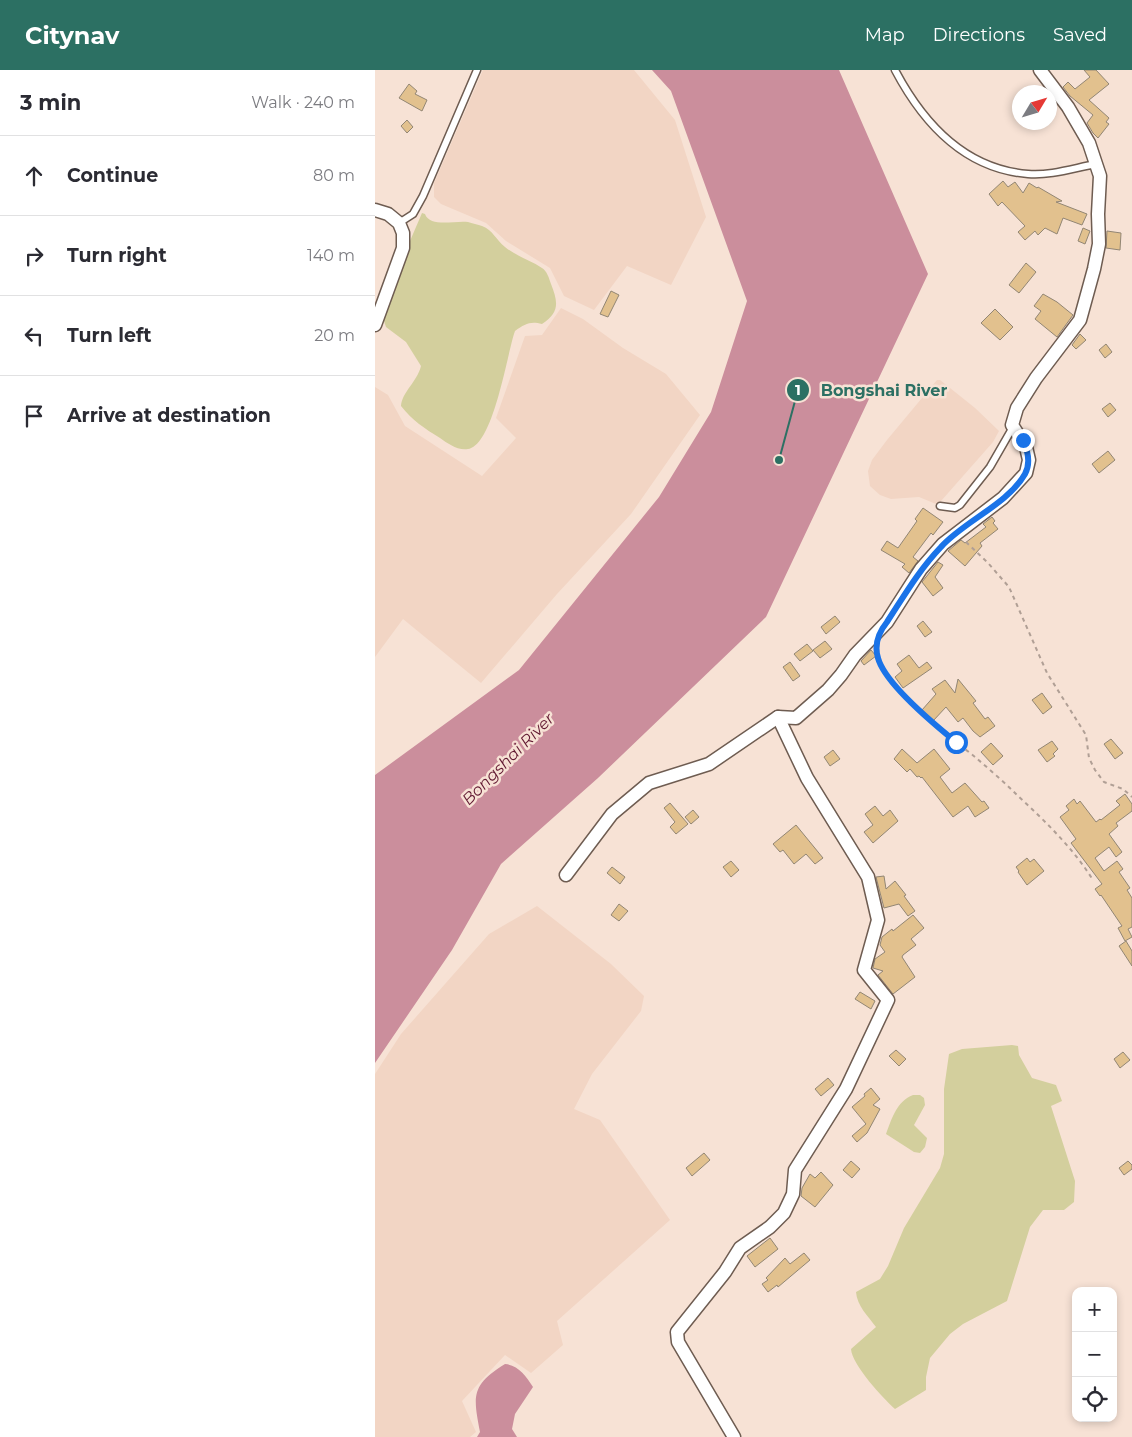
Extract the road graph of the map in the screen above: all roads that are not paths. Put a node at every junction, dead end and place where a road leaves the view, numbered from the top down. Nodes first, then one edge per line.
1 (477, 70) edge
2 (895, 70) edge
3 (1040, 70) edge
4 (1096, 164) junction
5 (375, 210) edge
6 (399, 223) junction
7 (375, 325) edge
8 (1013, 427) junction
9 (940, 506) dead end
10 (778, 718) junction
11 (566, 875) dead end
12 (734, 1437) edge

1 - 6 lane
2 - 4 lane
3 - 4 street
4 - 8 street
5 - 6 street
6 - 7 street
8 - 9 lane
8 - 10 street
10 - 11 street
10 - 12 street

